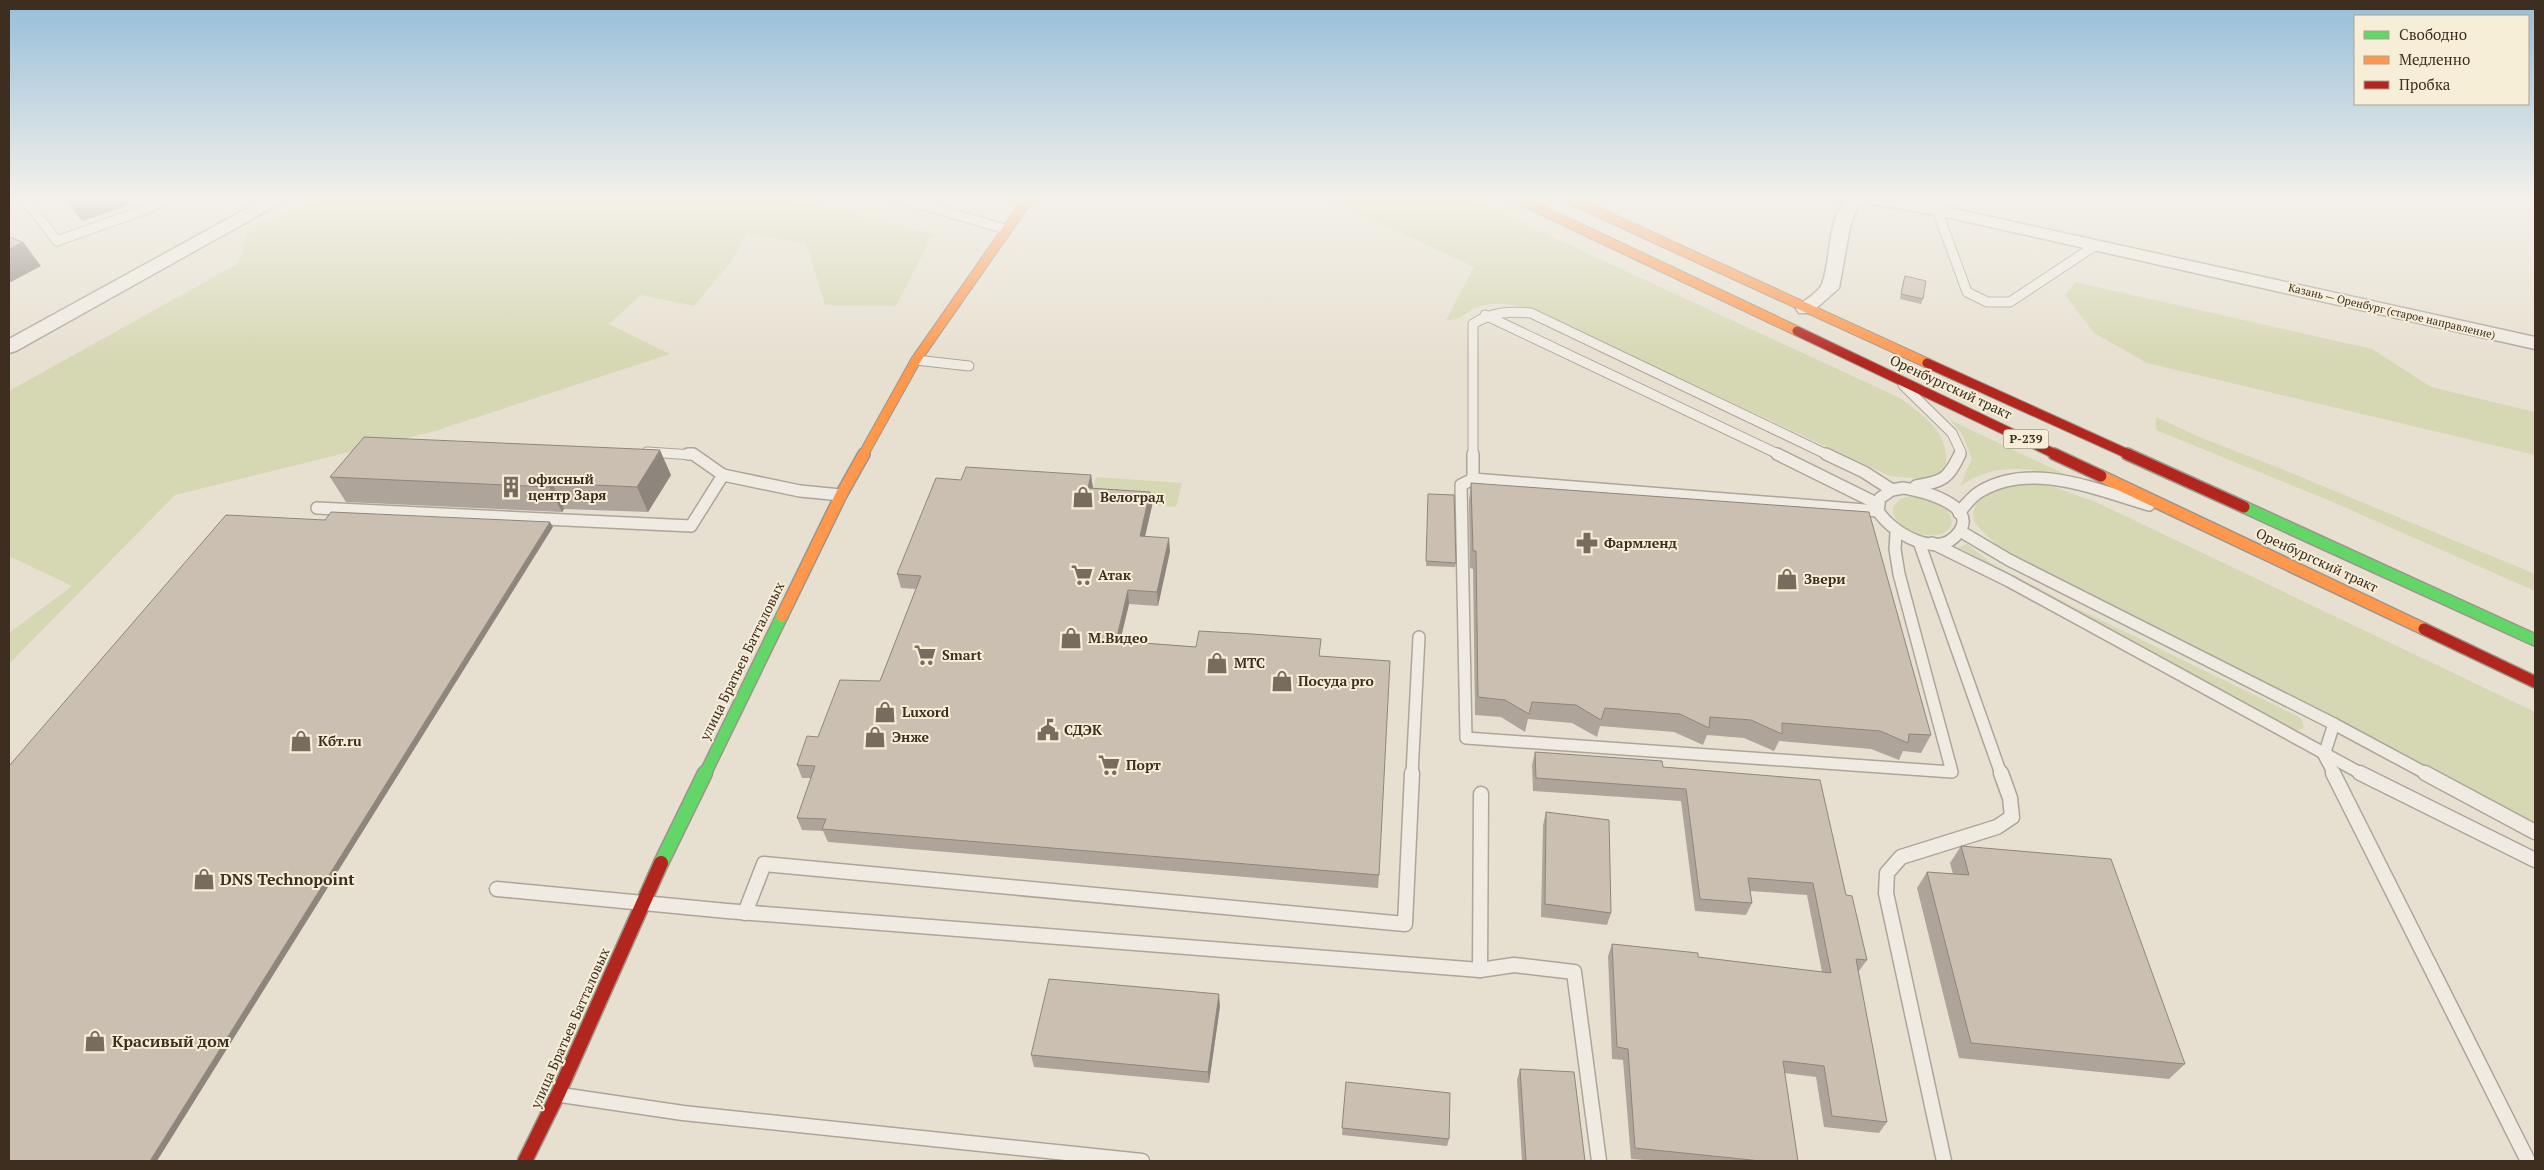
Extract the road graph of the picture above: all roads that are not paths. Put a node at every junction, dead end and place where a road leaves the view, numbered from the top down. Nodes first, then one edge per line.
1 (179, 253) edge
2 (989, 253) edge
3 (1631, 253) edge
4 (1686, 253) edge
5 (1837, 253) edge
6 (1954, 253) edge
7 (2085, 253) edge
8 (2130, 253) edge
9 (1806, 308) junction
10 (1485, 315) junction
11 (2535, 343) edge
12 (9, 347) edge
13 (916, 360) junction
14 (969, 366) dead end
15 (1894, 377) junction
16 (635, 451) edge
17 (723, 475) junction
18 (1473, 479) junction
19 (1907, 488) junction
20 (1892, 490) junction
21 (841, 495) junction
22 (1878, 507) junction
23 (317, 508) dead end
24 (1959, 513) junction
25 (2189, 516) junction
26 (1960, 531) junction
27 (1896, 533) junction
28 (1926, 542) junction
29 (1420, 637) dead end
30 (2535, 640) edge
31 (2535, 682) edge
32 (2334, 724) junction
33 (2324, 755) junction
34 (1481, 794) dead end
35 (2535, 832) edge
36 (2535, 860) edge
37 (497, 889) dead end
38 (641, 904) junction
39 (745, 912) junction
40 (1480, 970) junction
41 (558, 1094) junction
42 (526, 1161) edge
43 (1142, 1161) edge
44 (1599, 1161) edge
45 (1944, 1161) edge
46 (2528, 1161) edge

1 - 12 street
2 - 13 main road, улица Братьев Батталовых
3 - 15 main road, Оренбургский тракт / Р-239
4 - 9 main road, Оренбургский тракт / Р-239
5 - 9 street
6 - 7 lane
8 - 11 street, Казань — Оренбург (старое направление)
9 - 30 main road, Оренбургский тракт / Р-239
10 - 18 lane
10 - 20 lane
10 - 22 lane
13 - 14 lane
13 - 21 main road, улица Братьев Батталовых
15 - 19 lane
15 - 25 main road, Оренбургский тракт / Р-239
16 - 17 lane
17 - 21 lane
17 - 23 lane
18 - 22 lane
18 - 27 lane
19 - 20 lane
19 - 24 lane
20 - 22 lane
21 - 38 main road, улица Братьев Батталовых
22 - 27 lane
24 - 25 lane
24 - 26 lane
25 - 31 main road, Оренбургский тракт / Р-239
26 - 28 lane
26 - 32 lane
27 - 28 lane
28 - 33 lane
28 - 45 lane
29 - 39 lane
32 - 33 lane
32 - 35 lane
33 - 36 lane
33 - 46 lane
34 - 40 lane
37 - 38 lane
38 - 39 lane
38 - 41 main road, улица Братьев Батталовых
39 - 40 lane
40 - 44 lane
41 - 42 main road, улица Братьев Батталовых
41 - 43 lane

